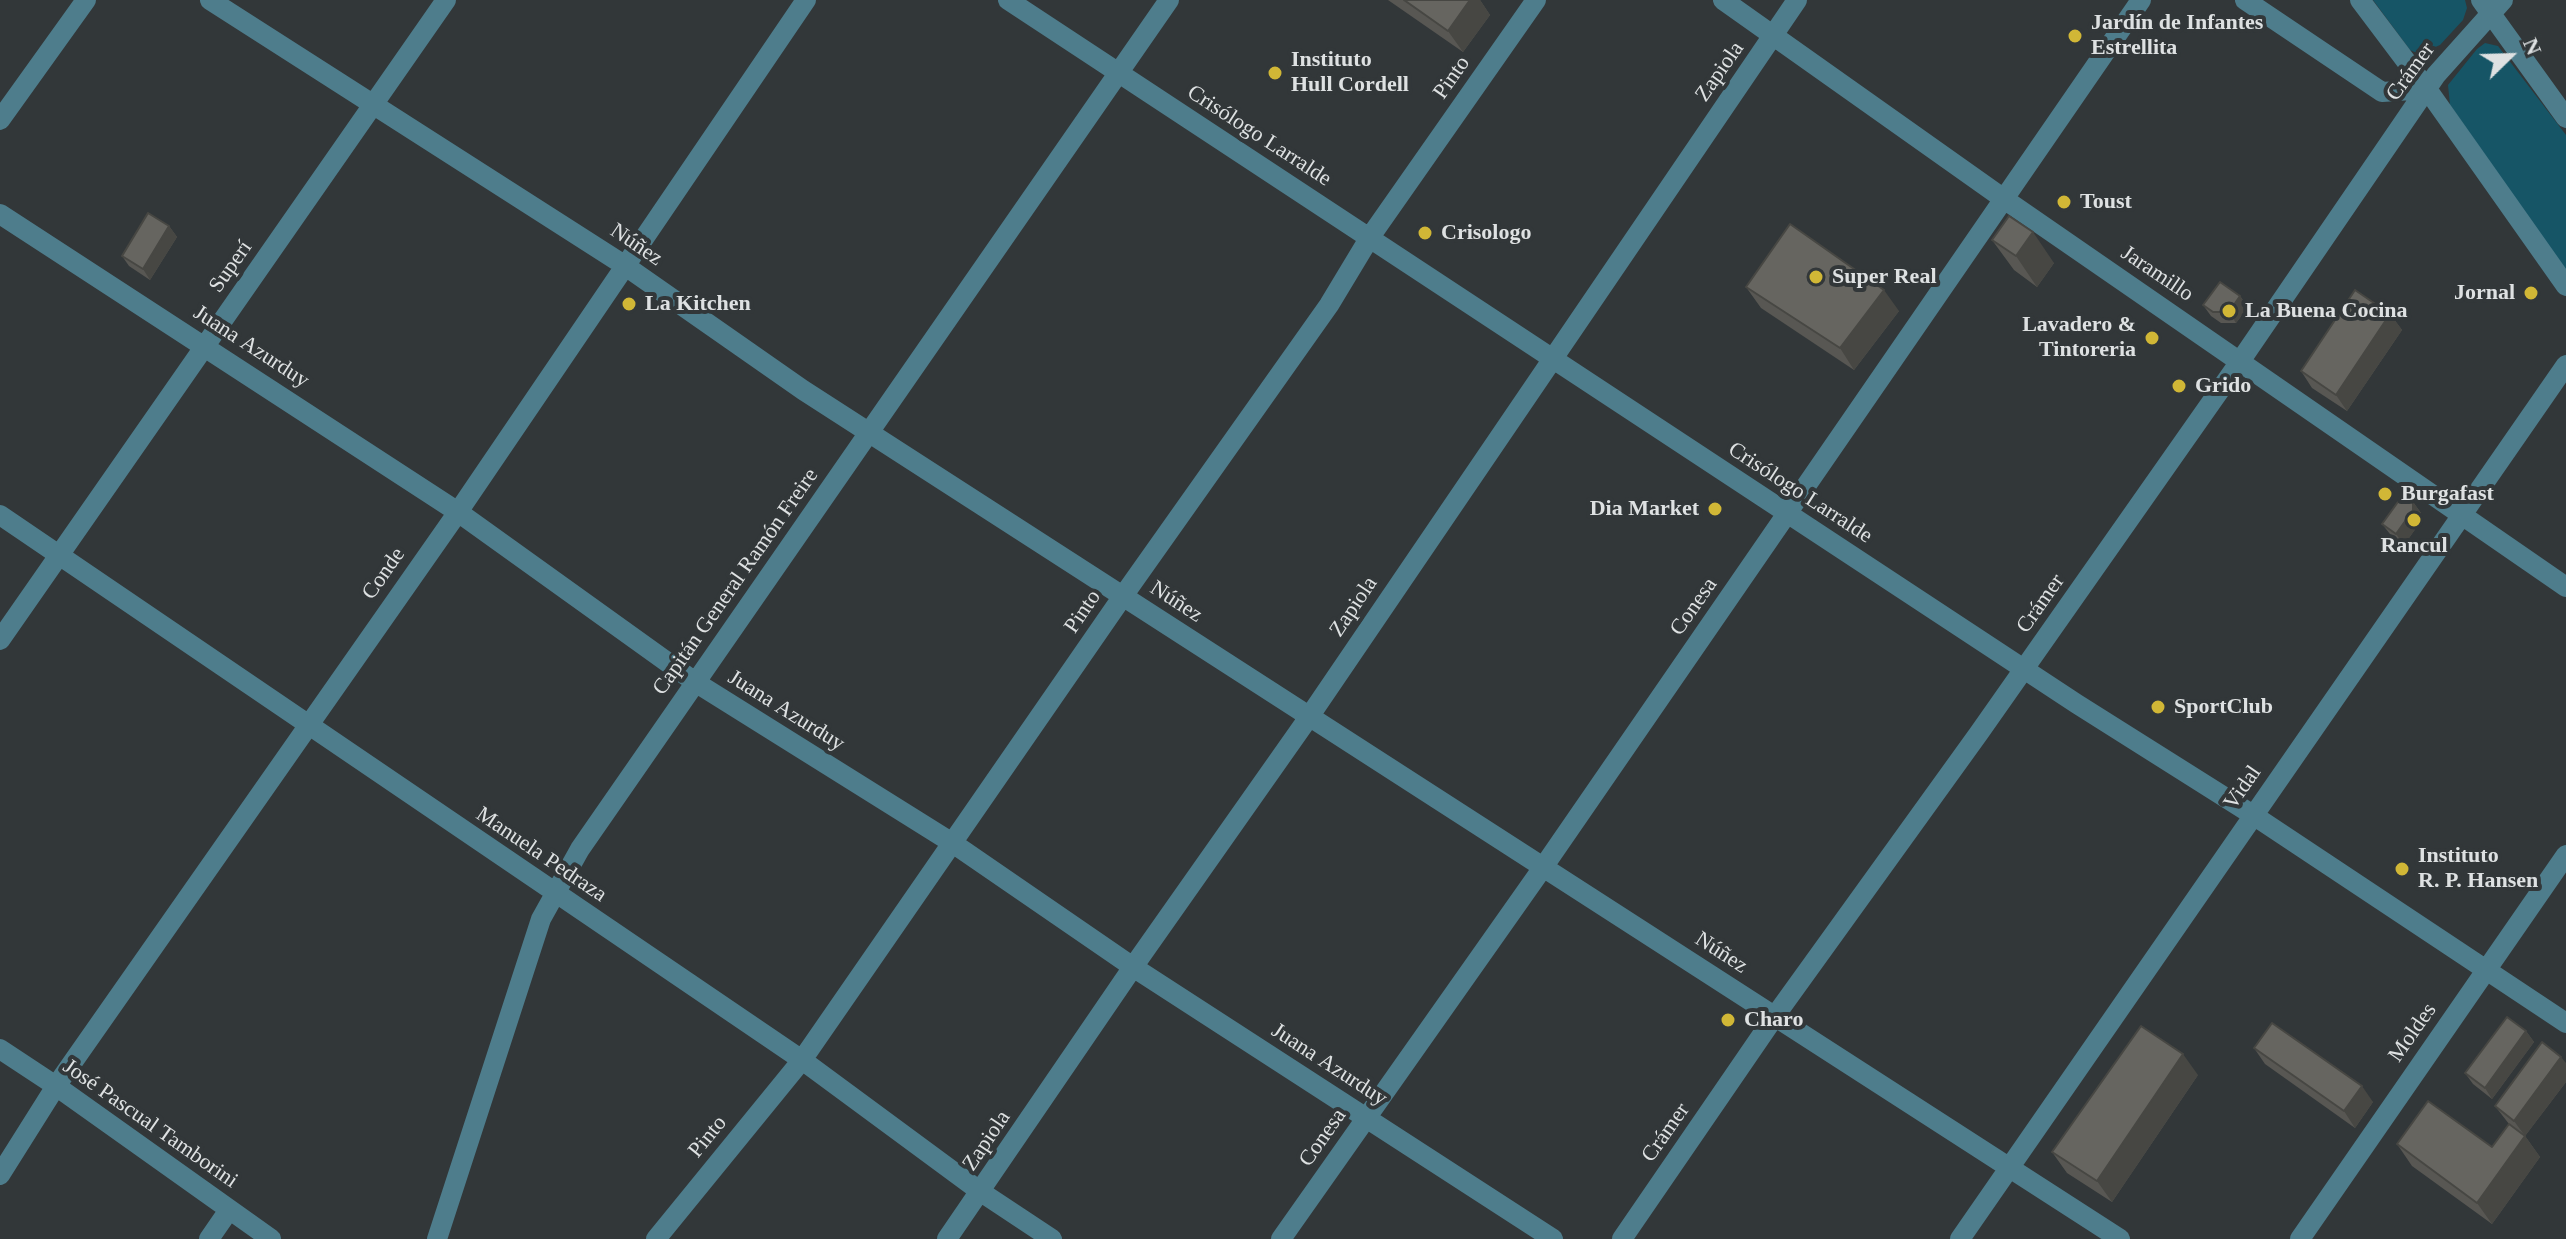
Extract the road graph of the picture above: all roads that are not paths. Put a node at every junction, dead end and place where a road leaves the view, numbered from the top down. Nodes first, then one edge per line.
1 (86, 0) edge
2 (210, 0) edge
3 (446, 0) edge
4 (806, 0) edge
5 (1008, 0) edge
6 (1169, 0) edge
7 (1536, 0) edge
8 (1723, 0) edge
9 (1797, 0) edge
10 (2141, 0) edge
11 (2245, 0) edge
12 (2360, 0) edge
13 (2491, 4) edge
14 (1774, 36) junction
15 (1118, 73) junction
16 (2427, 89) junction
17 (373, 104) junction
18 (2566, 118) edge
19 (0, 120) edge
20 (2004, 199) junction
21 (0, 214) edge
22 (1370, 237) junction
23 (624, 265) junction
24 (2566, 286) edge
25 (205, 346) junction
26 (1552, 357) junction
27 (2241, 360) junction
28 (2566, 365) edge
29 (870, 433) junction
30 (458, 512) junction
31 (1788, 514) junction
32 (2463, 514) junction
33 (0, 515) edge
34 (59, 554) junction
35 (2566, 587) edge
36 (1123, 596) junction
37 (0, 640) edge
38 (2024, 669) junction
39 (695, 682) junction
40 (1309, 717) junction
41 (308, 725) junction
42 (2253, 815) junction
43 (954, 844) junction
44 (2566, 855) edge
45 (1544, 866) junction
46 (557, 894) junction
47 (1133, 967) junction
48 (2486, 970) junction
49 (1775, 1016) junction
50 (2566, 1023) edge
51 (0, 1049) edge
52 (802, 1060) junction
53 (56, 1086) junction
54 (1366, 1118) junction
55 (2009, 1167) junction
56 (0, 1175) edge
57 (981, 1192) junction
58 (229, 1210) junction
59 (209, 1239) edge
60 (271, 1239) edge
61 (437, 1239) edge
62 (656, 1239) edge
63 (947, 1239) edge
64 (1052, 1239) edge
65 (1281, 1239) edge
66 (1553, 1239) edge
67 (1622, 1239) edge
68 (1960, 1239) edge
69 (2120, 1239) edge
70 (2300, 1239) edge

1 - 19 street
2 - 17 street, Núñez
3 - 17 street, Superí
4 - 23 street, Conde
5 - 15 street, Crisólogo Larralde
6 - 15 street, Capitán General Ramón Freire
7 - 22 street, Pinto
8 - 14 street, Jaramillo
9 - 14 street, Zapiola
10 - 20 street, Conesa
11 - 16 street
12 - 16 street
13 - 16 street, Crámer
13 - 18 street
14 - 20 street, Jaramillo
14 - 26 street, Zapiola
15 - 22 street, Crisólogo Larralde
15 - 29 street, Capitán General Ramón Freire
16 - 24 street
16 - 27 street, Crámer
17 - 23 street, Núñez
17 - 25 street, Superí
20 - 27 street, Jaramillo
20 - 31 street, Conesa
21 - 25 street, Juana Azurduy
22 - 26 street, Crisólogo Larralde
22 - 36 street, Pinto
23 - 29 street, Núñez
23 - 30 street, Conde
25 - 30 street, Juana Azurduy
25 - 34 street, Superí
26 - 31 street, Crisólogo Larralde
26 - 40 street, Zapiola
27 - 32 street, Jaramillo
27 - 38 street, Crámer
28 - 32 street, Vidal
29 - 36 street, Núñez
29 - 39 street, Capitán General Ramón Freire
30 - 39 street, Juana Azurduy
30 - 41 street, Conde
31 - 38 street, Crisólogo Larralde
31 - 45 street, Conesa
32 - 35 street, Jaramillo
32 - 42 street, Vidal
33 - 34 street, Manuela Pedraza
34 - 37 street, Superí
34 - 41 street, Manuela Pedraza
36 - 40 street, Núñez
36 - 43 street, Pinto
38 - 42 street, Crisólogo Larralde
38 - 49 street, Crámer
39 - 43 street, Juana Azurduy
39 - 46 street, Capitán General Ramón Freire
40 - 45 street, Núñez
40 - 47 street, Zapiola
41 - 46 street, Manuela Pedraza
41 - 53 street, Conde
42 - 48 street, Crisólogo Larralde
42 - 55 street, Vidal
43 - 47 street, Juana Azurduy
43 - 52 street, Pinto
44 - 48 street, Moldes
45 - 49 street, Núñez
45 - 54 street, Conesa
46 - 52 street, Manuela Pedraza
46 - 61 street, Capitán General Ramón Freire
47 - 54 street, Juana Azurduy
47 - 57 street, Zapiola
48 - 50 street, Crisólogo Larralde
48 - 70 street, Moldes
49 - 55 street, Núñez
49 - 67 street, Crámer
51 - 53 street, José Pascual Tamborini
52 - 57 street, Manuela Pedraza
52 - 62 street, Pinto
53 - 56 street, Conde
53 - 58 street, José Pascual Tamborini
54 - 65 street, Conesa
54 - 66 street, Juana Azurduy
55 - 68 street, Vidal
55 - 69 street, Núñez
57 - 63 street, Zapiola
57 - 64 street, Manuela Pedraza
58 - 59 street
58 - 60 street, José Pascual Tamborini

